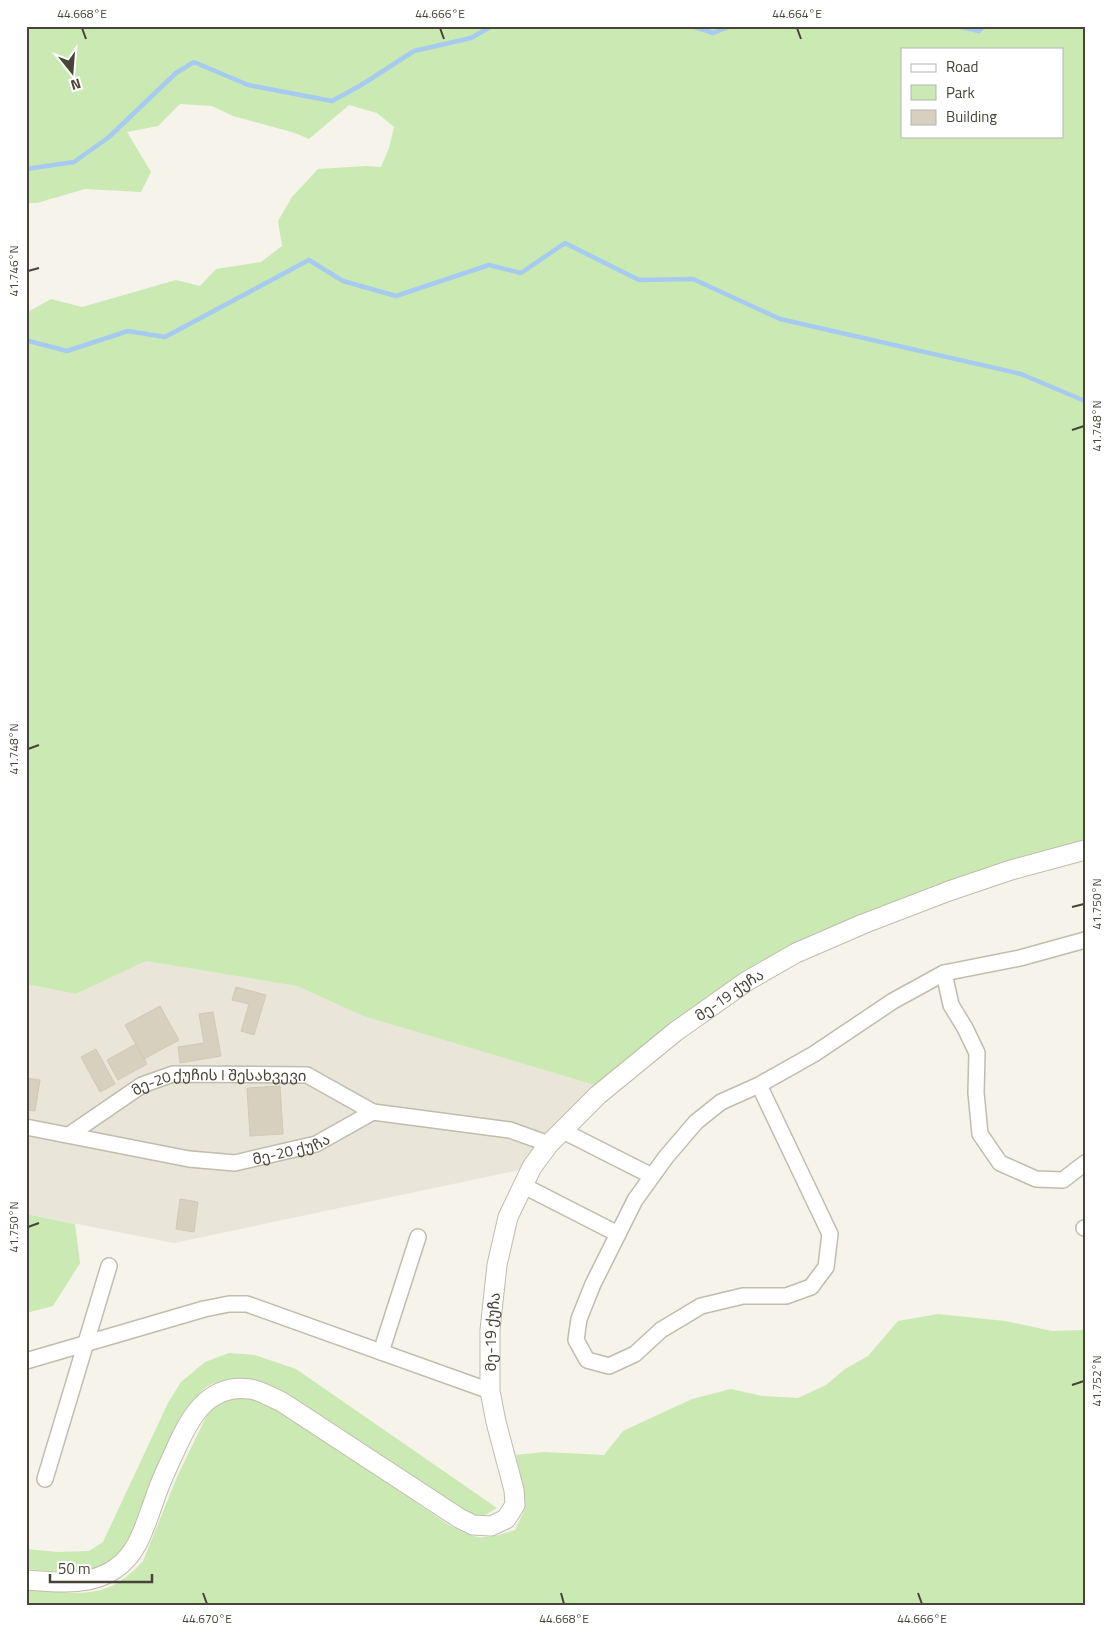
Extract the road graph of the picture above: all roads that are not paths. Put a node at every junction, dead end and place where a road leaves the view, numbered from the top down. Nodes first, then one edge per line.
1 (1085, 850) edge
2 (1085, 940) edge
3 (944, 973) junction
4 (759, 1085) junction
5 (373, 1112) junction
6 (26, 1127) edge
7 (563, 1131) junction
8 (69, 1135) junction
9 (549, 1144) junction
10 (1085, 1163) edge
11 (652, 1176) junction
12 (522, 1185) junction
13 (618, 1234) junction
14 (418, 1236) dead end
15 (110, 1266) dead end
16 (86, 1343) junction
17 (381, 1352) junction
18 (26, 1361) edge
19 (490, 1391) junction
20 (45, 1479) dead end
21 (26, 1580) edge

1 - 7 street, მე-19 ქუჩა
2 - 3 street
3 - 4 street
3 - 10 street
4 - 11 street
4 - 13 street
5 - 8 street, მე-20 ქუჩა
5 - 8 street, მე-20 ქუჩის I შესახვევი
5 - 9 street
6 - 8 street, მე-20 ქუჩა
7 - 9 street, მე-19 ქუჩა
7 - 11 street
9 - 12 street, მე-19 ქუჩა
11 - 13 street
12 - 13 street
12 - 19 street, მე-19 ქუჩა
14 - 17 street
15 - 16 street
16 - 17 street
16 - 18 street
16 - 20 street
17 - 19 street
19 - 21 street, მე-19 ქუჩა

